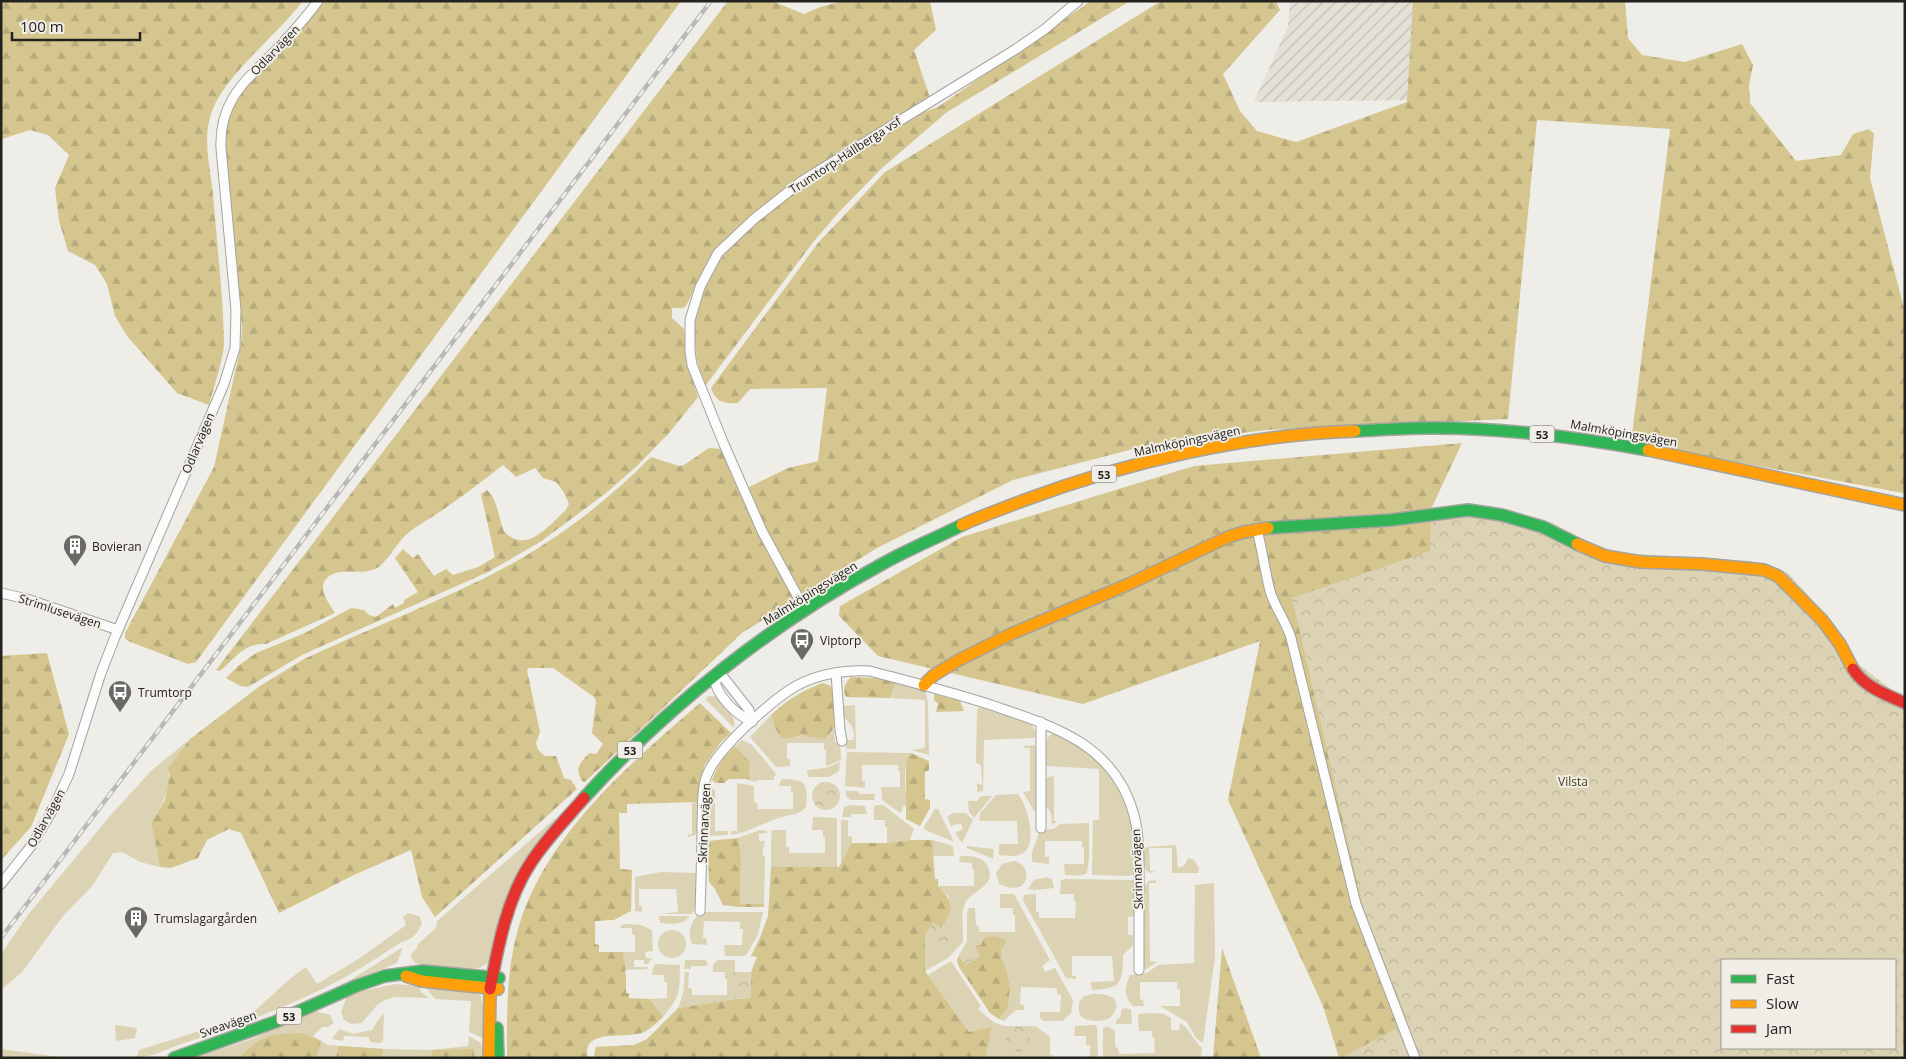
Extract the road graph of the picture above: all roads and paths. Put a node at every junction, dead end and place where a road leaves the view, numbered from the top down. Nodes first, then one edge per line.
1 (318, 1) edge
2 (1078, 1) edge
3 (1905, 505) edge
4 (1257, 529) junction
5 (1, 593) edge
6 (805, 610) junction
7 (118, 630) junction
8 (836, 673) junction
9 (714, 677) junction
10 (924, 685) junction
11 (1905, 703) edge
12 (752, 722) junction
13 (1041, 722) junction
14 (842, 741) dead end
15 (1041, 828) dead end
16 (1, 884) edge
17 (700, 911) dead end
18 (1139, 970) dead end
19 (495, 983) junction
20 (174, 1058) edge
21 (489, 1058) edge
22 (498, 1058) edge
23 (1415, 1058) edge

1 - 7 street, Odlarvägen
2 - 6 street, Trumtorp-Hällberga vsf
3 - 6 main road, Malmköpingsvägen / 53
4 - 10 main road
4 - 11 main road
4 - 23 street
5 - 7 street, Strimlusevägen
6 - 9 main road, Malmköpingsvägen / 53
7 - 16 street, Odlarvägen
8 - 10 street, Skrinnarvägen
8 - 12 street, Skrinnarvägen
8 - 14 street
9 - 12 street
9 - 19 main road, Malmköpingsvägen / 53
10 - 13 street, Skrinnarvägen
12 - 17 street, Skrinnarvägen
13 - 15 street
13 - 18 street, Skrinnarvägen
19 - 20 main road, Sveavägen / 53
19 - 21 main road
19 - 22 main road

